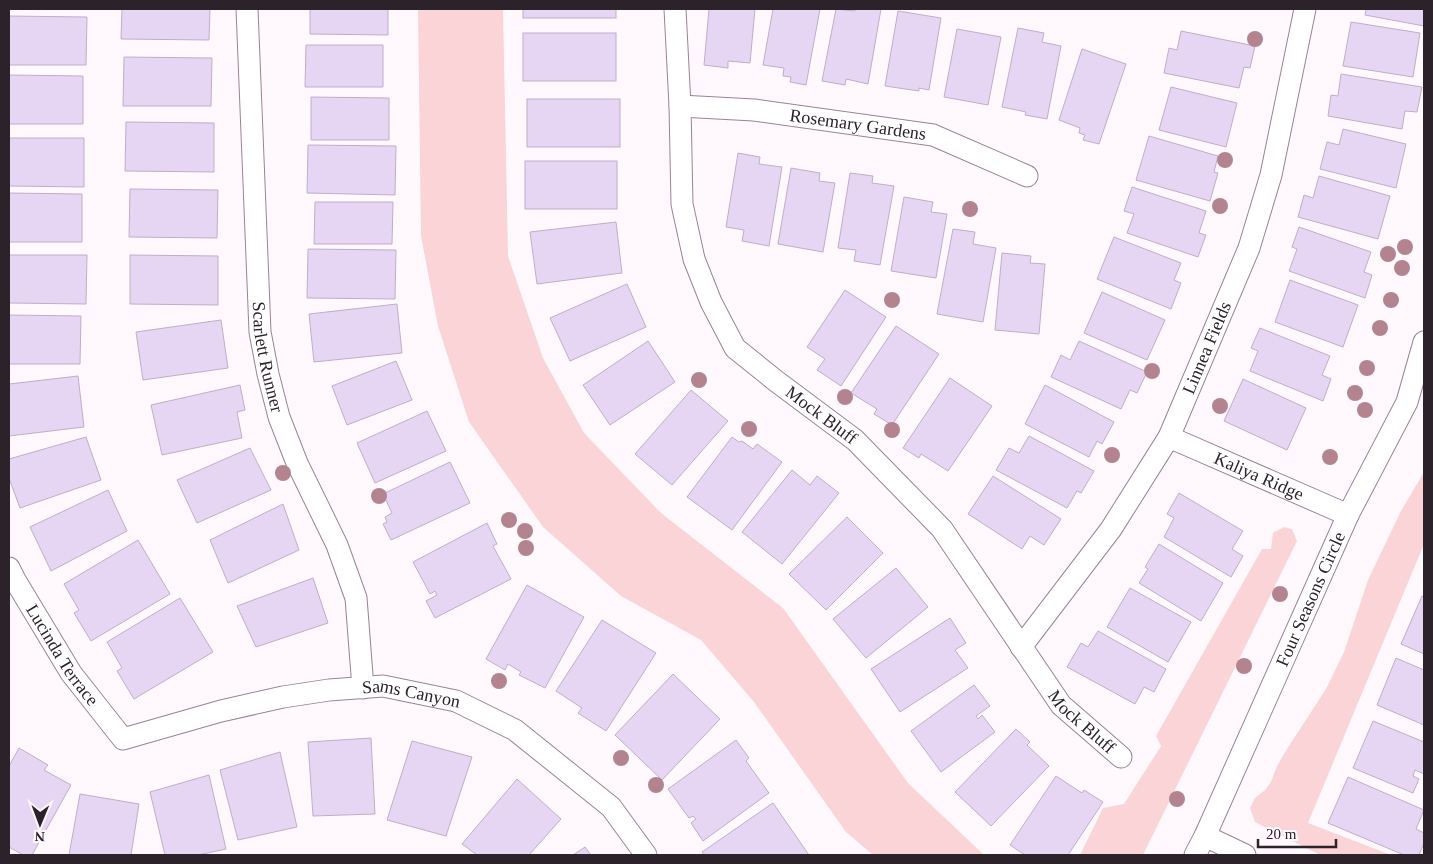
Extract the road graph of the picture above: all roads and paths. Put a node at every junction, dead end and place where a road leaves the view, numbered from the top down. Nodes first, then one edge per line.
1 (247, 9) edge
2 (675, 9) edge
3 (1306, 9) edge
4 (680, 106) junction
5 (1027, 176) dead end
6 (1424, 342) edge
7 (1169, 437) junction
8 (1348, 515) junction
9 (9, 568) edge
10 (1021, 647) junction
11 (363, 688) junction
12 (123, 739) joint
13 (1121, 757) dead end
14 (1205, 836) junction
15 (646, 855) edge
16 (1195, 855) edge
17 (1245, 855) edge

1 - 11 street, Scarlett Runner
2 - 4 street, Mock Bluff
3 - 7 street, Linnea Fields
4 - 5 street, Rosemary Gardens
4 - 10 street, Mock Bluff
6 - 8 street, Four Seasons Circle
7 - 8 street, Kaliya Ridge
7 - 10 street, Linnea Fields
8 - 14 street, Four Seasons Circle
9 - 12 street, Lucinda Terrace
10 - 13 street, Mock Bluff
11 - 12 street, Sams Canyon
11 - 15 street, Sams Canyon
14 - 16 street, Four Seasons Circle
14 - 17 street

